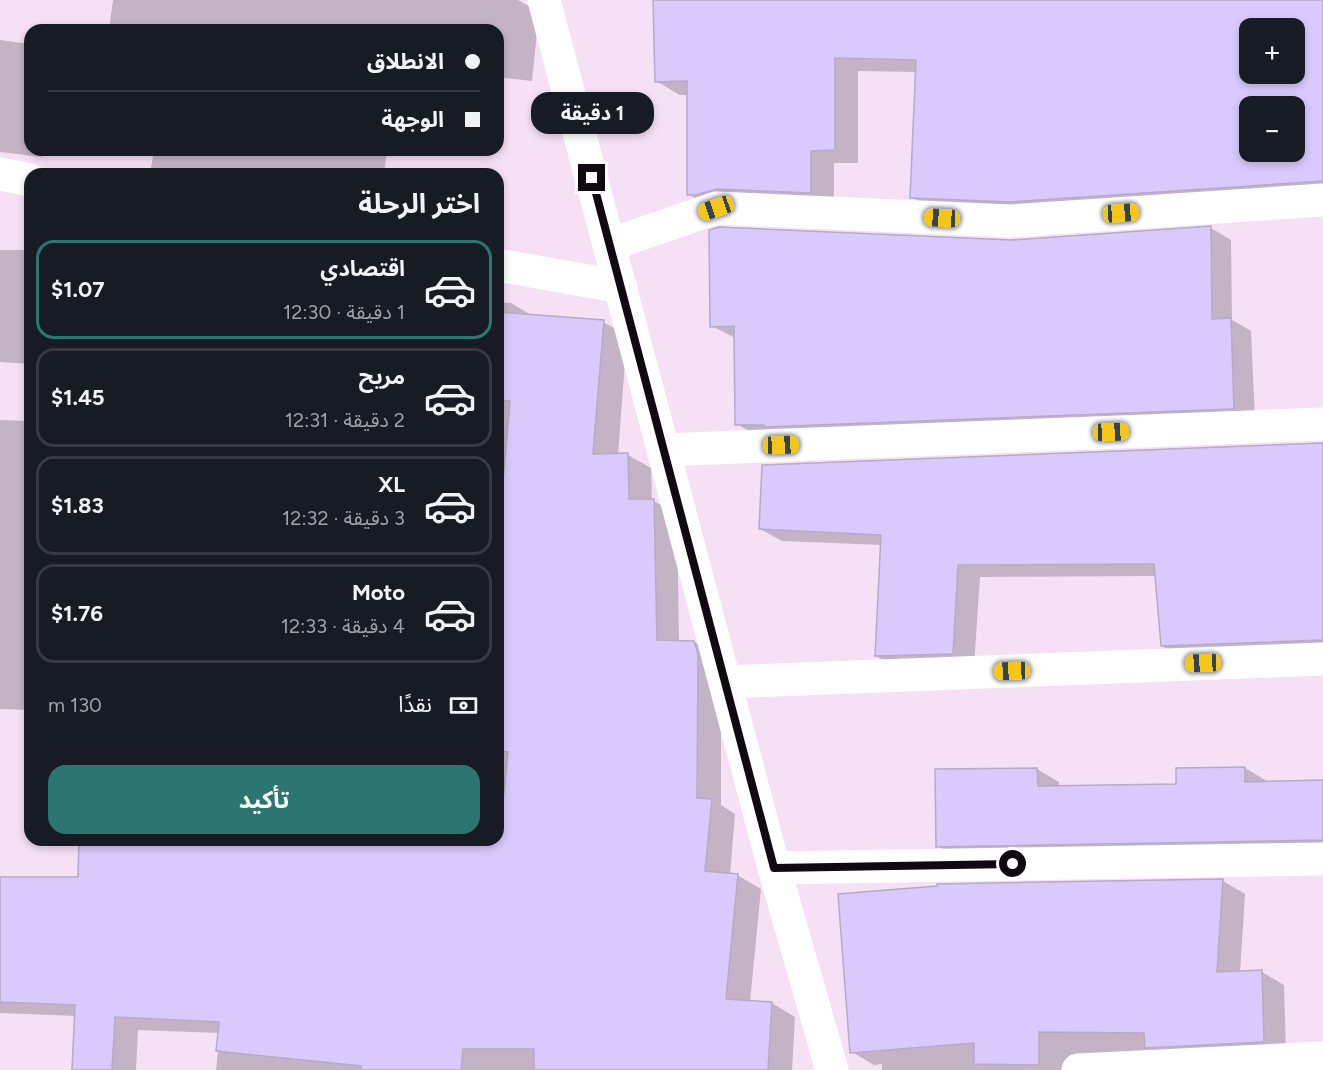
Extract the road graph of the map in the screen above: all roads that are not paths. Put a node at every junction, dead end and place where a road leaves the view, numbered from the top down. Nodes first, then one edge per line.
1 (544, 0) edge
2 (0, 174) edge
3 (24, 179) edge
4 (1323, 200) edge
5 (1323, 208) edge
6 (609, 245) junction
7 (504, 266) edge
8 (621, 287) junction
9 (1323, 424) edge
10 (663, 450) junction
11 (1323, 659) edge
12 (724, 682) junction
13 (1323, 859) edge
14 (774, 868) junction
15 (1323, 1058) edge
16 (832, 1070) edge
17 (1078, 1070) edge

1 - 6 street
2 - 3 street
4 - 5 street
4 - 6 street
6 - 8 street
7 - 8 street
8 - 10 street
9 - 10 street
10 - 12 street
11 - 12 street
12 - 14 street
13 - 14 street
14 - 16 street
15 - 17 street

